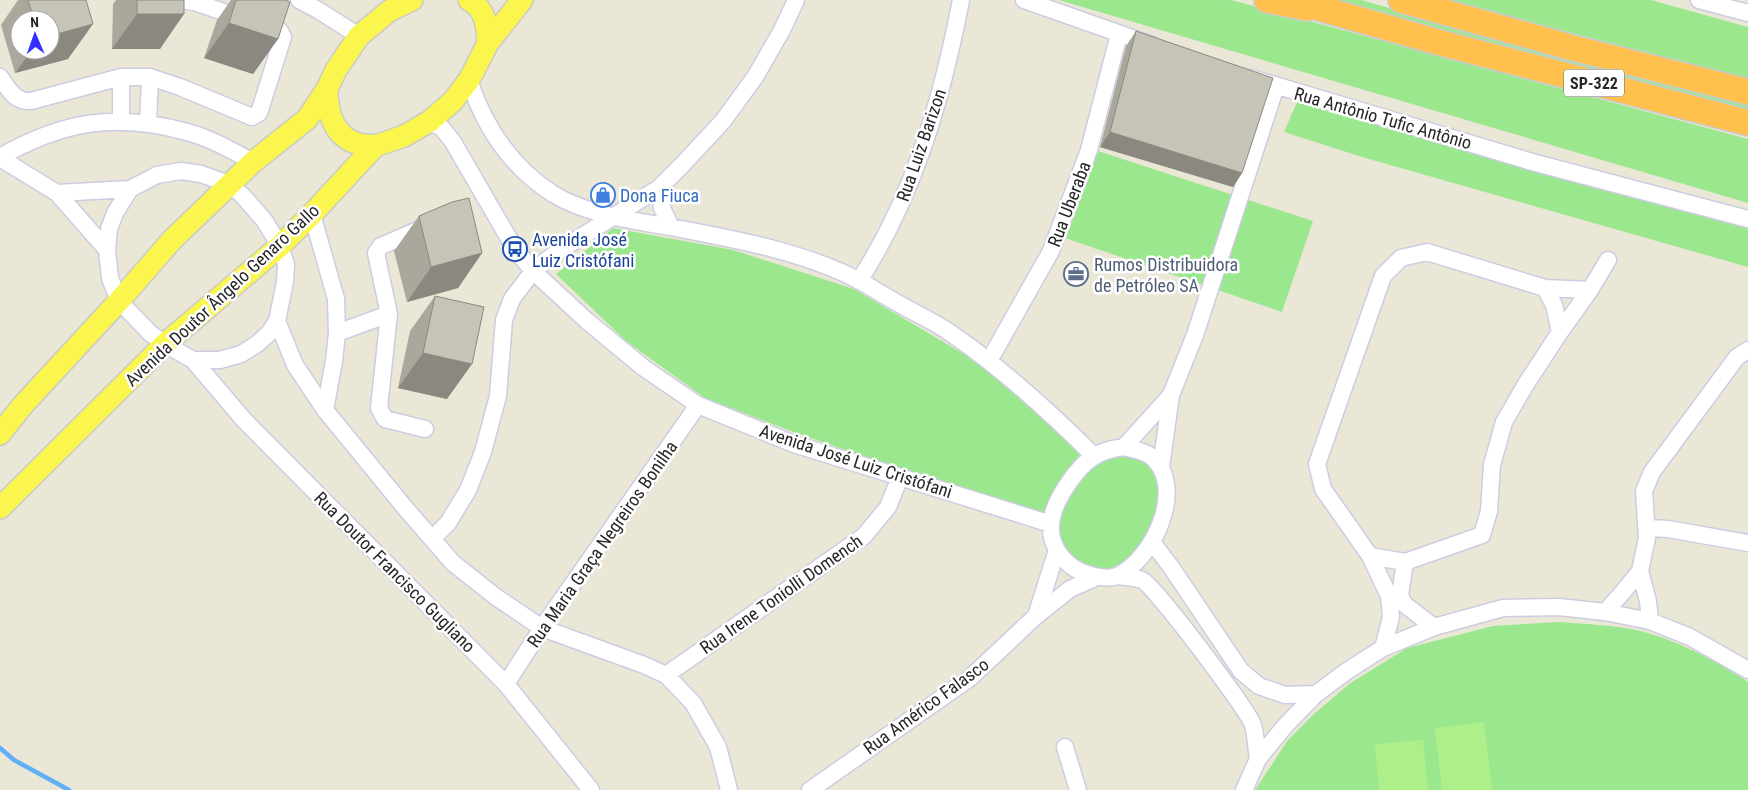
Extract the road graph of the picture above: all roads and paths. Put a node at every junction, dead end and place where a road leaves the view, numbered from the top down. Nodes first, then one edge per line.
1 (182, 0) edge
2 (299, 0) edge
3 (412, 0) edge
4 (469, 0) edge
5 (522, 0) edge
6 (796, 0) edge
7 (961, 0) edge
8 (1024, 0) edge
9 (1268, 0) edge
10 (1291, 0) edge
11 (1401, 0) edge
12 (1700, 0) edge
13 (1748, 13) edge
14 (1351, 17) junction
15 (1119, 34) junction
16 (359, 36) junction
17 (488, 43) junction
18 (1165, 49) edge
19 (1239, 74) edge
20 (0, 77) edge
21 (121, 77) junction
22 (150, 77) junction
23 (469, 80) junction
24 (1276, 86) junction
25 (327, 89) junction
26 (1748, 92) edge
27 (430, 121) junction
28 (120, 122) junction
29 (1748, 123) edge
30 (148, 124) junction
31 (375, 146) junction
32 (0, 158) edge
33 (253, 162) junction
34 (228, 184) junction
35 (658, 188) junction
36 (130, 189) junction
37 (57, 193) junction
38 (312, 214) junction
39 (613, 216) junction
40 (1748, 219) edge
41 (443, 220) edge
42 (671, 227) junction
43 (280, 246) junction
44 (107, 250) junction
45 (1608, 260) dead end
46 (533, 271) junction
47 (859, 281) junction
48 (1545, 288) junction
49 (1590, 290) junction
50 (120, 301) junction
51 (388, 314) junction
52 (277, 321) junction
53 (1560, 332) junction
54 (337, 333) junction
55 (165, 344) junction
56 (1748, 350) edge
57 (193, 360) junction
58 (989, 361) junction
59 (1171, 394) junction
60 (698, 405) junction
61 (324, 410) junction
62 (425, 429) dead end
63 (0, 434) edge
64 (1124, 447) junction
65 (1094, 456) junction
66 (1161, 467) junction
67 (900, 477) junction
68 (0, 508) edge
69 (1051, 524) junction
70 (1647, 528) junction
71 (432, 539) junction
72 (1152, 542) junction
73 (1748, 542) edge
74 (1057, 550) junction
75 (1370, 556) junction
76 (1405, 562) junction
77 (1640, 571) junction
78 (1116, 576) junction
79 (1097, 577) junction
80 (1395, 595) junction
81 (1605, 612) junction
82 (1036, 616) junction
83 (1650, 621) junction
84 (1434, 627) junction
85 (542, 628) junction
86 (1383, 648) junction
87 (1234, 661) junction
88 (1748, 670) edge
89 (1217, 673) junction
90 (666, 675) junction
91 (506, 684) junction
92 (1316, 694) junction
93 (1065, 747) dead end
94 (1258, 759) junction
95 (591, 790) edge
96 (729, 790) edge
97 (810, 790) edge
98 (1078, 790) edge
99 (1244, 790) edge

1 - 22 street
2 - 16 street
3 - 16 main road
4 - 17 main road
5 - 17 main road, Avenida Doutor Ângelo Genaro Gallo
6 - 35 street
7 - 47 street, Rua Luiz Barizon
8 - 15 street
9 - 14 highway
10 - 14 highway, SP-322
11 - 26 highway, SP-322
12 - 13 street
14 - 29 highway, SP-322
15 - 18 street
15 - 58 street, Rua Uberaba
16 - 25 main road
17 - 23 main road, Avenida Doutor Ângelo Genaro Gallo
19 - 24 street, Rua Antônio Tufic Antônio
20 - 21 street
21 - 22 street
21 - 28 street
22 - 30 street
23 - 27 main road, Avenida Doutor Ângelo Genaro Gallo
23 - 39 street
24 - 40 street, Rua Antônio Tufic Antônio
24 - 59 street
25 - 31 main road
25 - 33 main road
27 - 31 main road, Avenida Doutor Ângelo Genaro Gallo
27 - 46 street, Avenida José Luiz Cristófani
28 - 30 street
28 - 32 street
30 - 33 street
31 - 38 main road, Avenida Doutor Ângelo Genaro Gallo
32 - 37 street
33 - 34 main road
34 - 36 street
34 - 43 street
34 - 50 main road
35 - 39 street
35 - 42 street
36 - 37 street
36 - 44 street
37 - 44 street
38 - 43 main road, Avenida Doutor Ângelo Genaro Gallo
38 - 54 street
39 - 42 street
39 - 46 street
41 - 51 street
42 - 47 street
43 - 52 street
43 - 55 main road, Avenida Doutor Ângelo Genaro Gallo
44 - 50 street
45 - 49 street
46 - 60 street, Avenida José Luiz Cristófani
46 - 71 street
47 - 58 street
48 - 49 street
48 - 53 street
48 - 75 street
49 - 53 street
50 - 55 street
50 - 63 main road
51 - 54 street
51 - 62 street
52 - 57 street
52 - 61 street
53 - 76 street
54 - 61 street
55 - 57 street
55 - 68 main road, Avenida Doutor Ângelo Genaro Gallo
56 - 70 street
57 - 91 street, Rua Doutor Francisco Gugliano
58 - 65 street
59 - 64 street
59 - 66 street
60 - 67 street, Avenida José Luiz Cristófani
60 - 85 street, Rua Maria Graça Negreiros Bonilha
61 - 71 street
64 - 65 street
64 - 66 street
65 - 69 street
66 - 72 street
67 - 69 street, Avenida José Luiz Cristófani
67 - 90 street, Rua Irene Toniolli Domench
69 - 74 street
70 - 73 street
70 - 77 street
71 - 85 street
72 - 78 street
72 - 87 street
74 - 79 street
74 - 82 street, Rua Américo Falasco
75 - 76 street
75 - 80 street
76 - 80 street
77 - 81 street
77 - 83 street
78 - 79 street
78 - 89 street
79 - 82 street, Rua Américo Falasco
80 - 84 street
80 - 86 street
81 - 83 street
81 - 84 street
82 - 97 street, Rua Américo Falasco
83 - 88 street
84 - 86 street
85 - 90 street
85 - 91 street, Rua Maria Graça Negreiros Bonilha
86 - 92 street
87 - 89 street
87 - 92 street
89 - 94 street
90 - 96 street
91 - 95 street, Rua Doutor Francisco Gugliano
92 - 94 street
93 - 98 street
94 - 99 street

